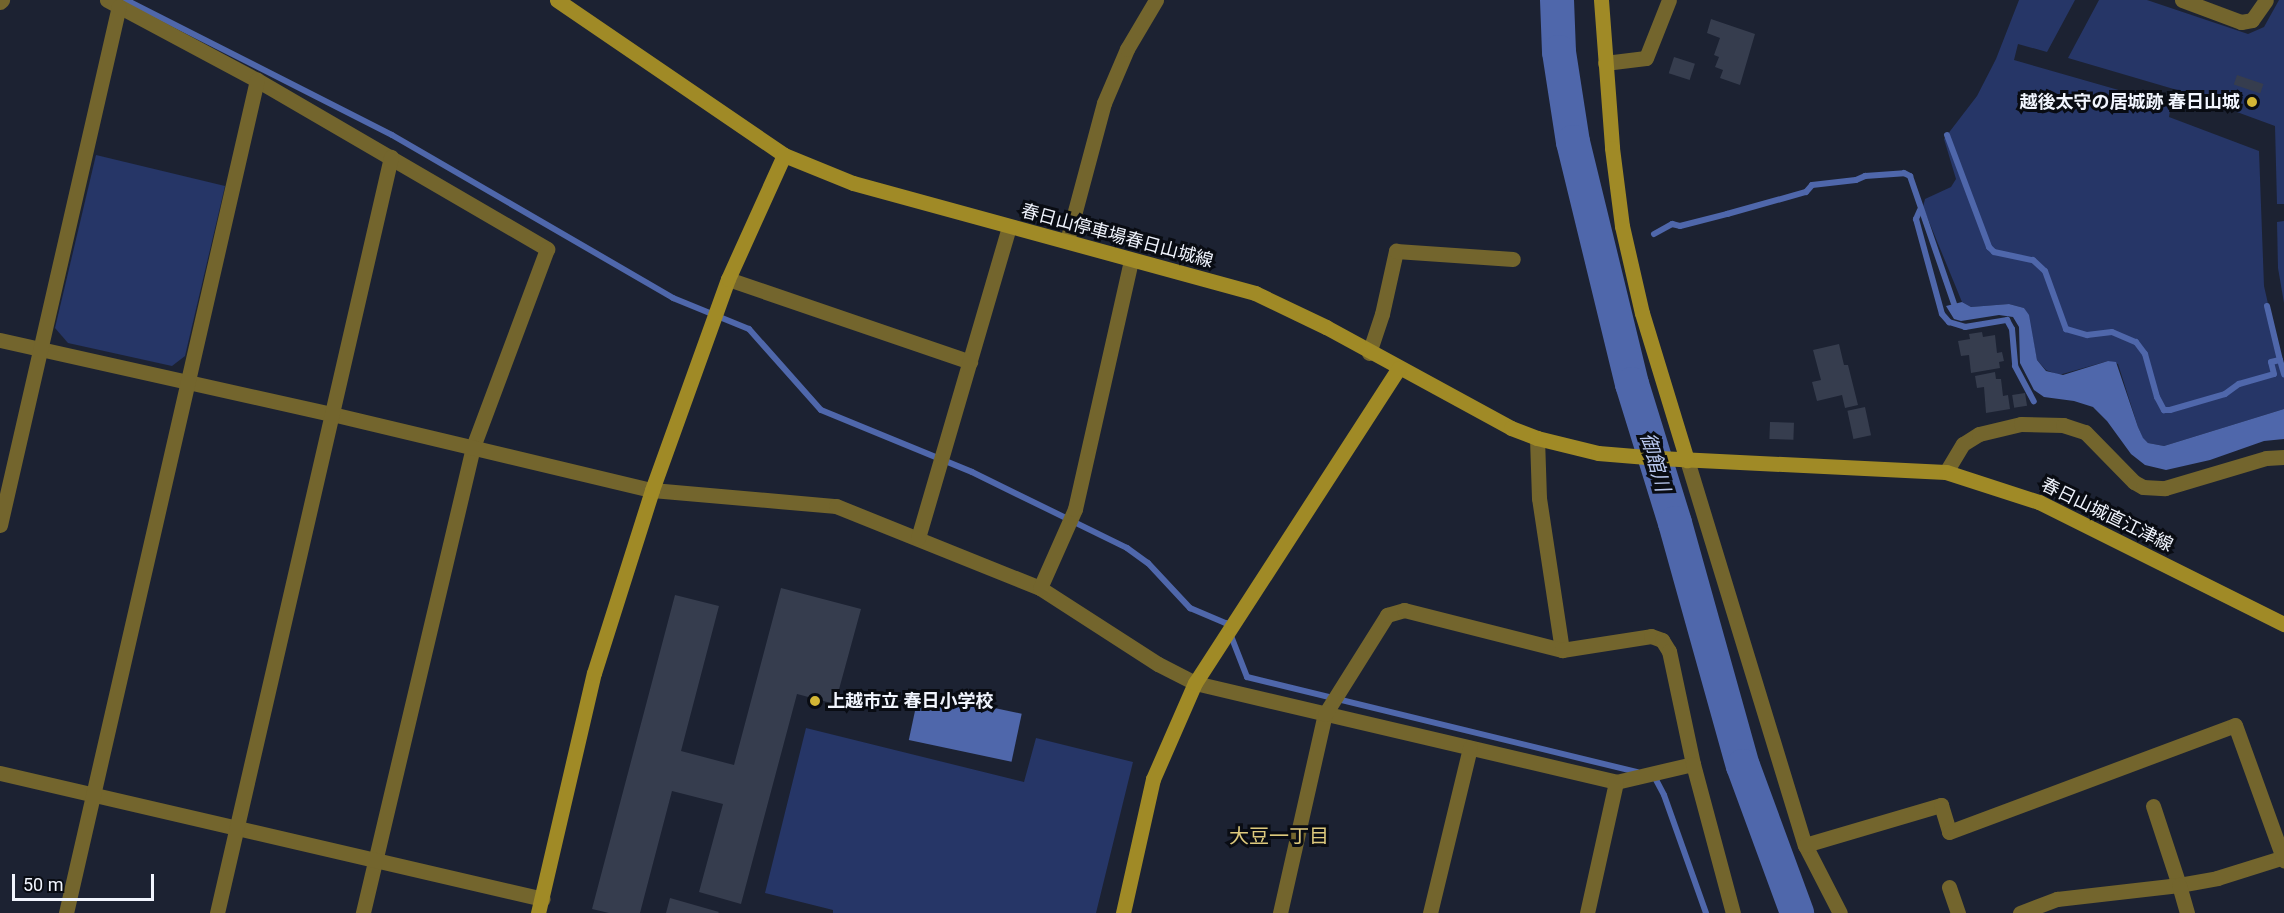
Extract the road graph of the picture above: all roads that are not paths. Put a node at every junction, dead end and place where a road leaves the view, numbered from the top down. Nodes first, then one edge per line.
1 (557, 0) edge
2 (1156, 0) edge
3 (1601, 0) edge
4 (1669, 0) edge
5 (2182, 0) edge
6 (2266, 0) edge
7 (113, 3) edge
8 (1605, 63) junction
9 (257, 80) junction
10 (784, 155) junction
11 (392, 157) junction
12 (1009, 226) junction
13 (1067, 241) junction
14 (1513, 259) dead end
15 (1131, 260) junction
16 (728, 279) junction
17 (0, 340) edge
18 (40, 349) junction
19 (1369, 353) junction
20 (970, 362) junction
21 (1399, 368) junction
22 (188, 381) junction
23 (332, 414) junction
24 (1536, 438) junction
25 (473, 447) junction
26 (2284, 457) edge
27 (1687, 460) junction
28 (1946, 472) junction
29 (652, 490) junction
30 (0, 525) edge
31 (918, 538) junction
32 (1040, 588) junction
33 (2284, 624) edge
34 (1562, 650) junction
35 (1194, 683) junction
36 (1325, 714) junction
37 (1470, 748) junction
38 (1693, 764) junction
39 (0, 773) edge
40 (1616, 782) junction
41 (93, 794) junction
42 (2153, 806) dead end
43 (237, 828) junction
44 (1805, 845) junction
45 (2284, 858) edge
46 (375, 860) junction
47 (2179, 885) junction
48 (1949, 887) dead end
49 (541, 906) edge
50 (2059, 906) edge
51 (66, 913) edge
52 (217, 913) edge
53 (363, 913) edge
54 (1124, 913) edge
55 (1280, 913) edge
56 (1430, 913) edge
57 (1587, 913) edge
58 (1733, 913) edge
59 (1840, 913) edge
60 (1958, 913) edge
61 (2020, 913) edge
62 (2187, 913) edge

1 - 10 main road, 春日山停車場春日山城線
2 - 13 street
3 - 8 main road
4 - 8 street
5 - 6 street
7 - 9 street
7 - 18 street
8 - 27 main road
9 - 11 street
9 - 22 street
10 - 12 main road, 春日山停車場春日山城線
10 - 16 main road
11 - 23 street
11 - 25 street
12 - 13 main road, 春日山停車場春日山城線
12 - 20 street
13 - 15 main road, 春日山停車場春日山城線
14 - 19 street
15 - 19 main road, 春日山停車場春日山城線
15 - 32 street
16 - 20 street
16 - 29 main road
17 - 18 street
18 - 22 street
18 - 30 street
19 - 21 main road, 春日山停車場春日山城線
20 - 31 street
21 - 24 main road, 春日山停車場春日山城線
21 - 35 main road
22 - 23 street
22 - 41 street
23 - 25 street
23 - 43 street
24 - 27 main road, 春日山停車場春日山城線
24 - 34 street
25 - 29 street
25 - 46 street
26 - 28 street
27 - 28 main road, 春日山城直江津線
27 - 44 street
28 - 33 main road, 春日山城直江津線
29 - 31 street
29 - 49 main road
31 - 32 street
32 - 35 street
34 - 36 street
34 - 38 street
35 - 36 street
35 - 54 main road
36 - 37 street
36 - 55 street
37 - 40 street
37 - 56 street
38 - 40 street
38 - 58 street
39 - 41 street
40 - 57 street
41 - 43 street
41 - 51 street
42 - 47 street
43 - 46 street
43 - 52 street
44 - 45 street
44 - 59 street
45 - 47 street
46 - 49 street
46 - 53 street
47 - 50 street
47 - 62 street
48 - 60 street
50 - 61 street

